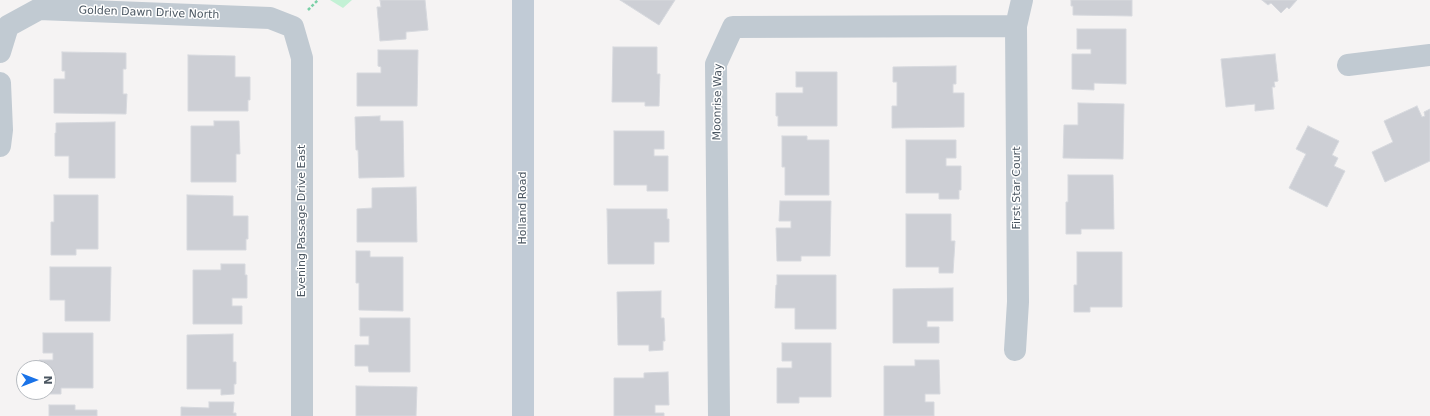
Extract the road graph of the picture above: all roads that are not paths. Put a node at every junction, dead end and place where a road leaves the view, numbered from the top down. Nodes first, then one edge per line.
1 (523, 0) edge
2 (1008, 0) edge
3 (1022, 0) edge
4 (1016, 26) junction
5 (293, 27) joint
6 (0, 52) edge
7 (1430, 55) edge
8 (1348, 65) dead end
9 (0, 84) edge
10 (0, 146) edge
11 (1015, 350) dead end
12 (302, 416) edge
13 (523, 416) edge
14 (719, 416) edge

1 - 13 main road, Holland Road
2 - 4 street, First Star Court
3 - 4 street, First Star Court
4 - 11 street, First Star Court
4 - 14 street, Moonrise Way
5 - 6 street, Golden Dawn Drive North
5 - 12 street, Evening Passage Drive East
7 - 8 street
9 - 10 street

